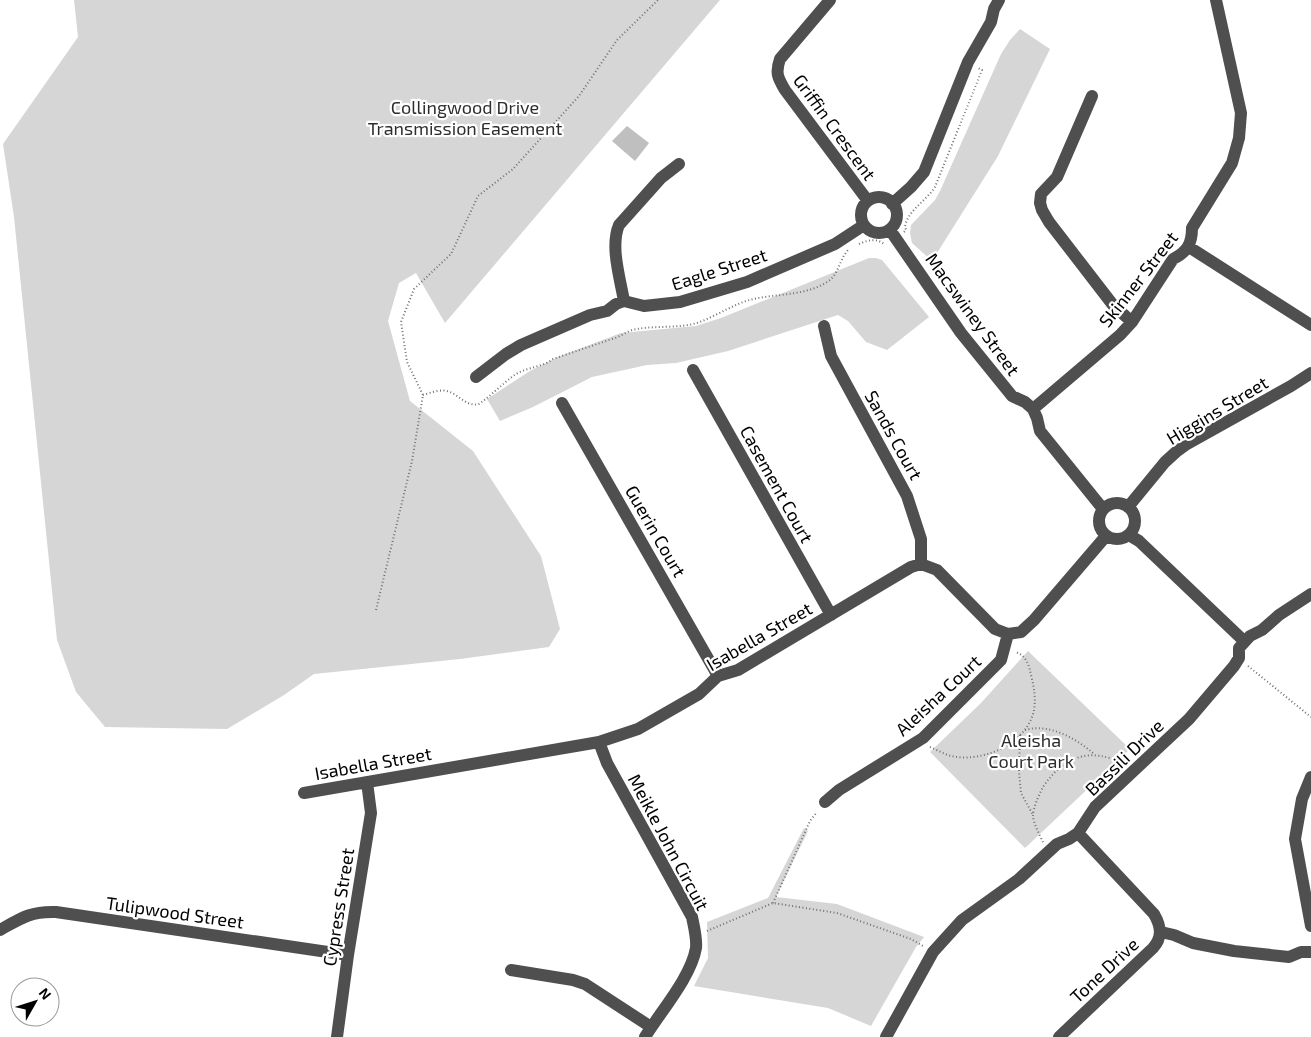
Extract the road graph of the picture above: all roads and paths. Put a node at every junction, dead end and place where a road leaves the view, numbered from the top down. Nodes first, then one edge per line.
1 (658, 0) edge
2 (830, 0) edge
3 (1000, 0) edge
4 (1216, 0) edge
5 (1092, 96) dead end
6 (679, 164) dead end
7 (868, 201) junction
8 (892, 204) junction
9 (864, 225) junction
10 (890, 230) junction
11 (1189, 247) junction
12 (624, 301) junction
13 (1132, 322) junction
14 (1311, 325) edge
15 (824, 326) dead end
16 (693, 370) dead end
17 (1311, 373) edge
18 (476, 377) dead end
19 (490, 394) dead end
20 (423, 395) junction
21 (562, 403) dead end
22 (1033, 409) junction
23 (1128, 507) junction
24 (1103, 509) junction
25 (1129, 535) junction
26 (1106, 536) junction
27 (921, 564) junction
28 (1311, 594) edge
29 (376, 610) dead end
30 (831, 615) junction
31 (1008, 634) junction
32 (1244, 641) junction
33 (1006, 649) junction
34 (1239, 658) junction
35 (718, 676) junction
36 (1311, 717) edge
37 (1025, 730) junction
38 (1020, 735) junction
39 (923, 738) junction
40 (599, 742) junction
41 (1094, 754) junction
42 (1132, 773) junction
43 (1311, 777) edge
44 (367, 782) junction
45 (304, 793) dead end
46 (825, 802) joint
47 (1033, 817) junction
48 (1078, 833) junction
49 (1050, 849) junction
50 (773, 903) junction
51 (1311, 926) edge
52 (0, 930) edge
53 (1160, 932) junction
54 (696, 936) junction
55 (933, 952) junction
56 (1311, 952) edge
57 (348, 955) junction
58 (511, 970) dead end
59 (648, 1032) edge
60 (337, 1037) edge
61 (886, 1037) edge
62 (1059, 1037) edge

1 - 20 path
2 - 7 street, Griffin Crescent
3 - 8 street
4 - 11 street, Skinner Street
5 - 13 street
6 - 12 street
7 - 8 street
7 - 9 street
8 - 10 street
9 - 10 street
9 - 12 street, Eagle Street
10 - 22 street, Macswiney Street
11 - 13 street, Skinner Street
11 - 14 street
12 - 18 street
13 - 22 street, Skinner Street
15 - 27 street, Sands Court
16 - 30 street, Casement Court
17 - 23 street, Higgins Street
19 - 20 path
20 - 29 path
21 - 35 street, Guerin Court
22 - 24 street
23 - 24 street
23 - 25 street
24 - 26 street
25 - 26 street
25 - 32 street
26 - 31 street
27 - 30 street, Isabella Street
27 - 31 street
28 - 32 street
30 - 35 street, Isabella Street
31 - 33 street, Aleisha Court
32 - 34 street, Bassili Drive
33 - 37 path
33 - 39 street, Aleisha Court
34 - 36 path
34 - 42 street, Bassili Drive
35 - 40 street, Isabella Street
37 - 38 path
37 - 41 path
38 - 39 path
38 - 47 path
39 - 46 street, Aleisha Court
40 - 44 street, Isabella Street
40 - 54 street, Meikle John Circuit
41 - 42 path
41 - 47 path
42 - 48 street, Bassili Drive
43 - 51 street
44 - 45 street, Isabella Street
44 - 57 street, Cypress Street
46 - 50 path
47 - 49 path
48 - 49 street, Bassili Drive
48 - 53 street, Tone Drive
49 - 55 street, Bassili Drive
50 - 54 path
50 - 55 path
52 - 57 street, Tulipwood Street
53 - 56 street
53 - 62 street, Tone Drive
54 - 59 street, Meikle John Circuit
55 - 61 street, Bassili Drive
57 - 60 street, Cypress Street
58 - 59 street

